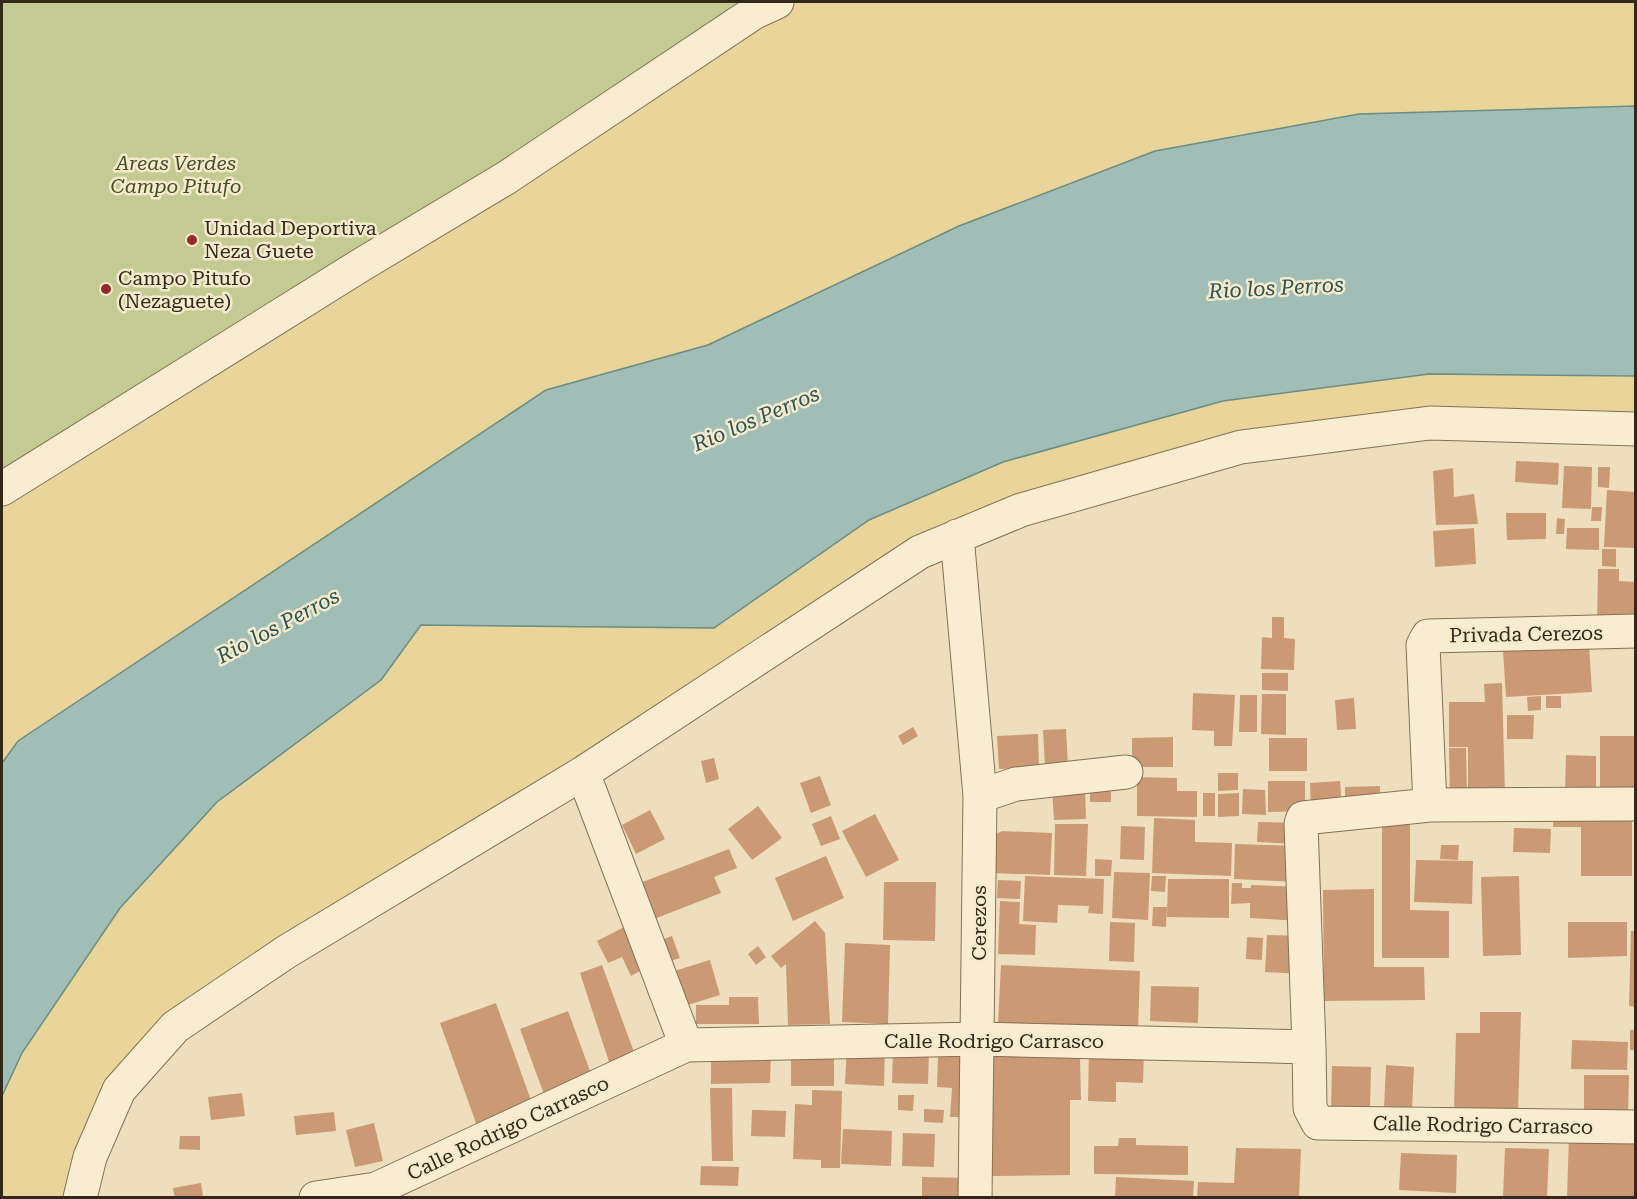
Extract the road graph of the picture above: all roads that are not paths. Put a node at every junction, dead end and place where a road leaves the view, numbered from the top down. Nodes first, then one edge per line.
1 (777, 2) edge
2 (1635, 429) edge
3 (2, 489) edge
4 (957, 536) junction
5 (1635, 631) edge
6 (583, 772) junction
7 (1126, 772) dead end
8 (980, 796) junction
9 (1635, 804) edge
10 (1430, 805) junction
11 (978, 1039) junction
12 (686, 1045) junction
13 (1309, 1047) junction
14 (1635, 1127) edge
15 (377, 1193) edge
16 (80, 1197) edge
17 (316, 1197) edge
18 (975, 1197) edge

1 - 3 street
2 - 4 street
4 - 6 street
4 - 8 street, Cerezos
5 - 10 street, Privada Cerezos
6 - 12 street
6 - 16 street
7 - 8 street
8 - 11 street, Cerezos
9 - 10 street
10 - 13 street
11 - 12 street, Calle Rodrigo Carrasco
11 - 13 street, Calle Rodrigo Carrasco
11 - 18 street, Cerezos
12 - 15 street, Calle Rodrigo Carrasco
13 - 14 street, Calle Rodrigo Carrasco
15 - 17 street, Calle Rodrigo Carrasco

